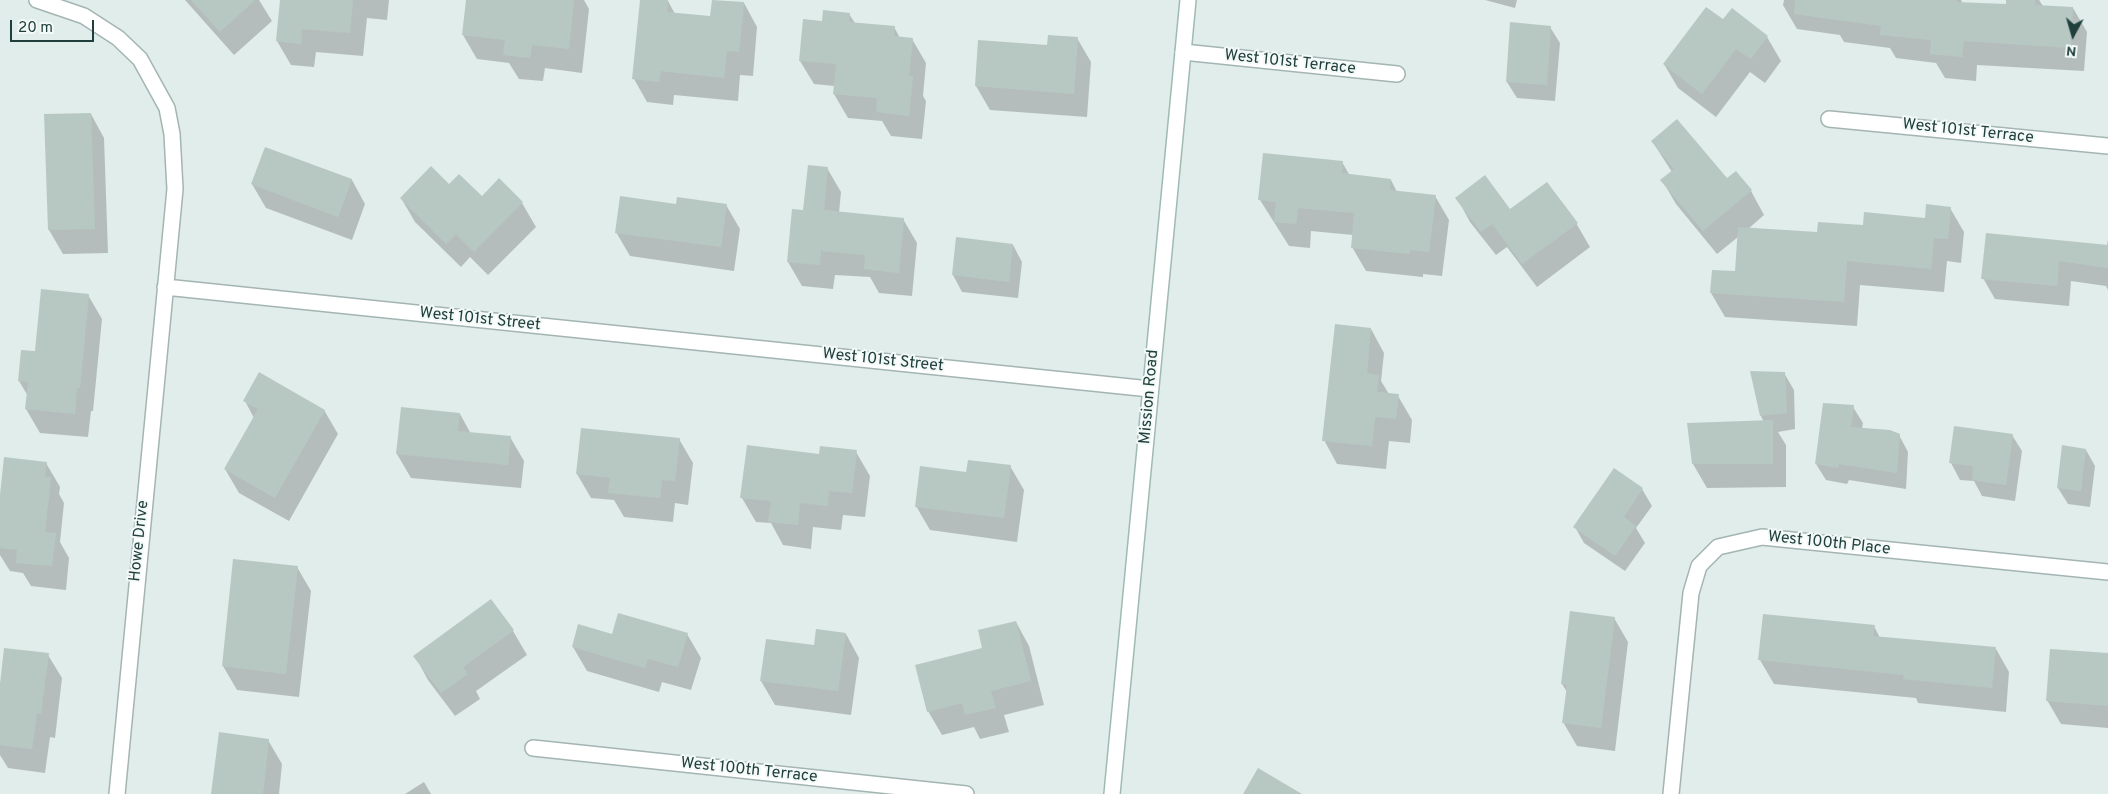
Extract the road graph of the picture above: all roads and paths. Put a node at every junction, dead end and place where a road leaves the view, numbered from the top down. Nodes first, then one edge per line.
1 (37, 0) edge
2 (1188, 0) edge
3 (1183, 52) junction
4 (1397, 74) dead end
5 (1829, 119) dead end
6 (2108, 146) edge
7 (165, 287) junction
8 (1150, 389) junction
9 (2108, 572) edge
10 (533, 748) dead end
11 (117, 794) edge
12 (966, 794) edge
13 (1112, 794) edge
14 (1671, 794) edge

1 - 7 street
2 - 3 street, Mission Road
3 - 4 street, West 101st Terrace
3 - 8 street, Mission Road
5 - 6 street, West 101st Terrace
7 - 8 street, West 101st Street
7 - 11 street, Howe Drive
8 - 13 street, Mission Road
9 - 14 street, West 100th Place
10 - 12 street, West 100th Terrace

